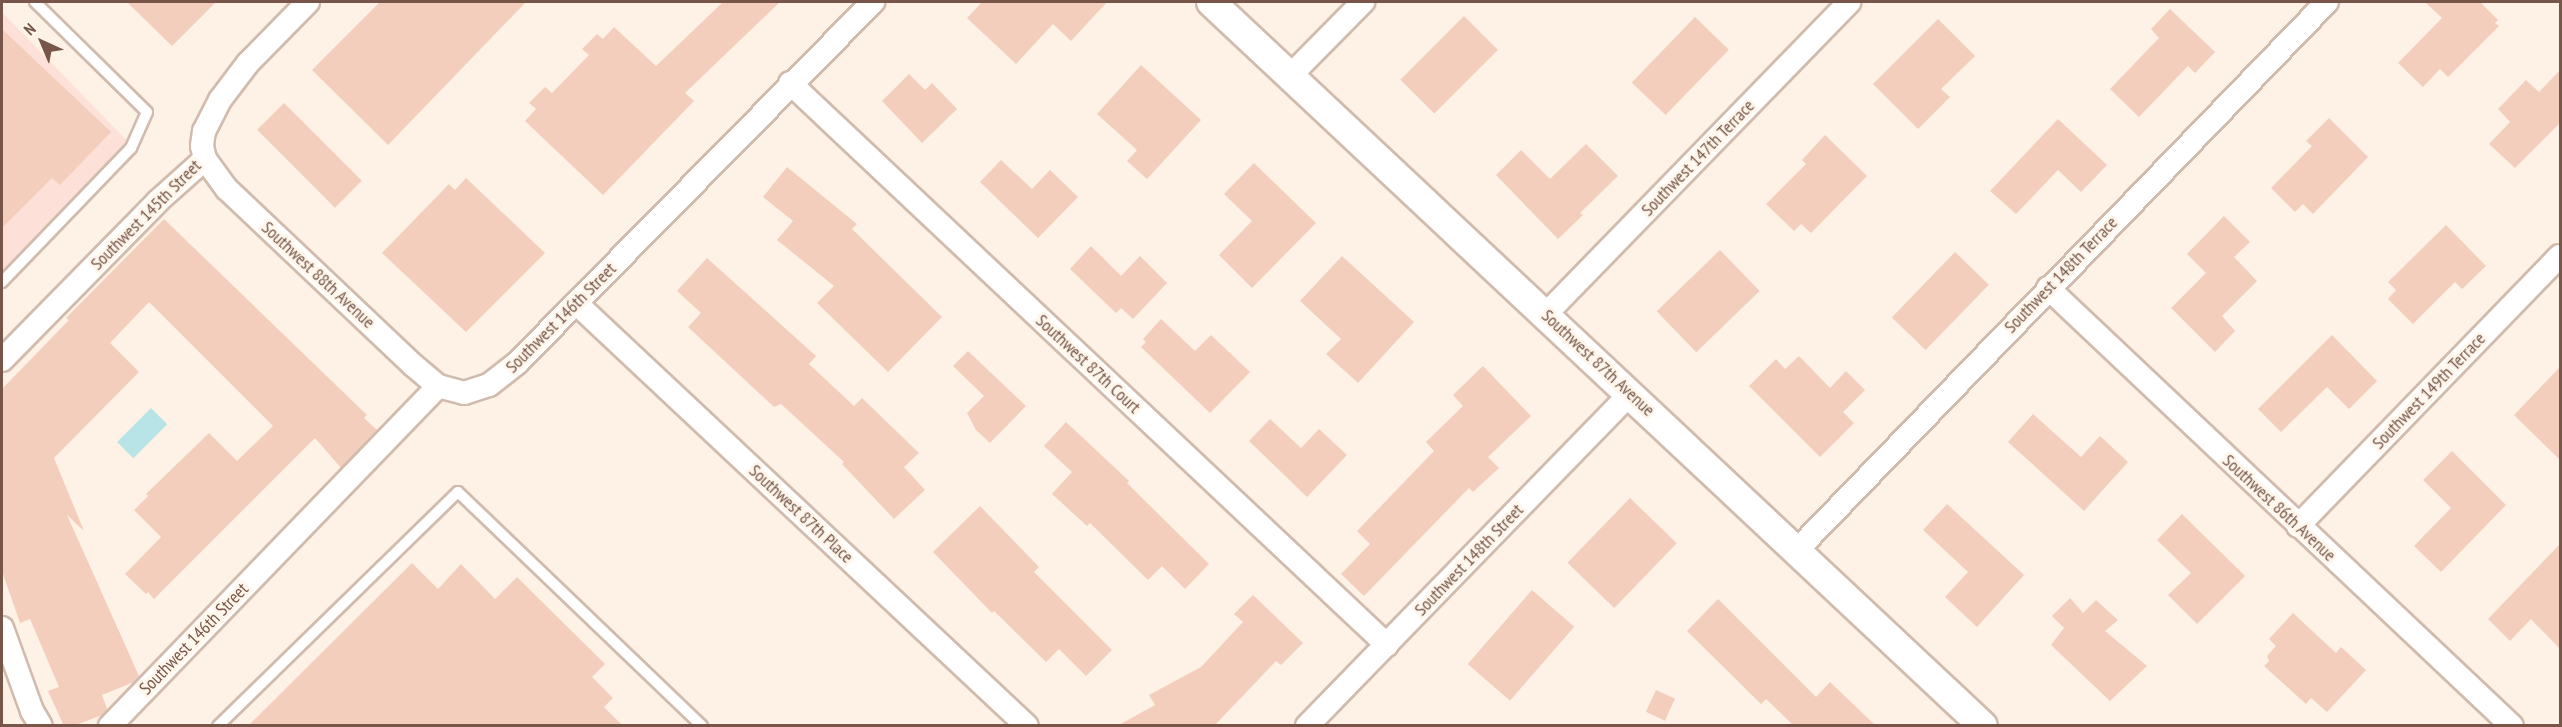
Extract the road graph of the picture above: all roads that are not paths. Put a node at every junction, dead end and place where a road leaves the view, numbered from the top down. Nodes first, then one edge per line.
1 (35, 2) edge
2 (308, 2) edge
3 (873, 2) edge
4 (1211, 2) edge
5 (1363, 2) edge
6 (1849, 2) edge
7 (2328, 2) edge
8 (1291, 75) junction
9 (790, 83) junction
10 (205, 159) junction
11 (2560, 256) edge
12 (2, 282) edge
13 (2048, 288) junction
14 (576, 303) junction
15 (1546, 314) junction
16 (2, 360) edge
17 (438, 386) junction
18 (1630, 394) junction
19 (2298, 526) junction
20 (1797, 550) junction
21 (2, 628) edge
22 (1387, 645) junction
23 (41, 726) edge
24 (110, 726) edge
25 (218, 726) edge
26 (702, 726) edge
27 (1027, 726) edge
28 (1307, 726) edge
29 (1983, 726) edge
30 (2512, 726) edge

1 - 12 lane
2 - 10 street, Southwest 145th Street
3 - 9 street, Southwest 146th Street
4 - 8 street, Southwest 87th Avenue
5 - 8 street
6 - 15 street, Southwest 147th Terrace
7 - 13 street, Southwest 148th Terrace
8 - 15 street, Southwest 87th Avenue
9 - 14 street, Southwest 146th Street
9 - 22 street, Southwest 87th Court
10 - 16 street, Southwest 145th Street
10 - 17 street, Southwest 88th Avenue
11 - 19 street, Southwest 149th Terrace
13 - 19 street, Southwest 86th Avenue
13 - 20 street, Southwest 148th Terrace
14 - 17 street, Southwest 146th Street
14 - 27 street, Southwest 87th Place
15 - 18 street, Southwest 87th Avenue
17 - 24 street, Southwest 146th Street
18 - 20 street, Southwest 87th Avenue
18 - 22 street, Southwest 148th Street
19 - 30 street, Southwest 86th Avenue
20 - 29 street, Southwest 87th Avenue
21 - 23 street
22 - 28 street, Southwest 148th Street
25 - 26 lane

